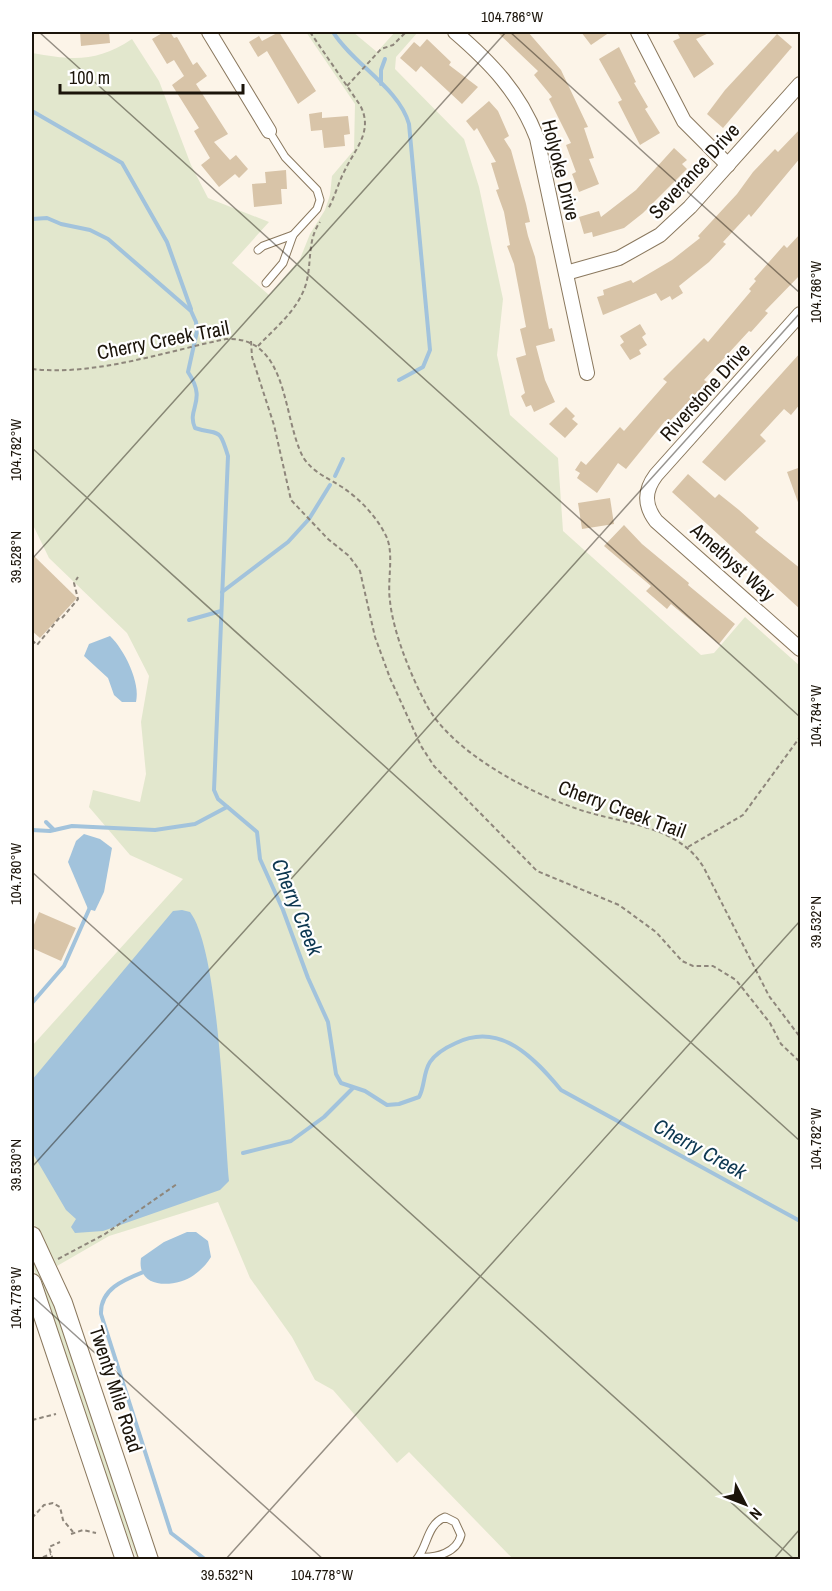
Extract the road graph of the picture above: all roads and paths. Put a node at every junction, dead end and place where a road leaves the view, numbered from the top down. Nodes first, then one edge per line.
1 (209, 32) edge
2 (406, 32) edge
3 (455, 32) edge
4 (638, 32) edge
5 (801, 84) edge
6 (347, 86) dead end
7 (269, 130) joint
8 (728, 165) junction
9 (293, 235) junction
10 (258, 250) dead end
11 (566, 273) junction
12 (266, 283) dead end
13 (801, 314) edge
14 (251, 341) junction
15 (32, 369) edge
16 (587, 373) dead end
17 (646, 500) joint
18 (78, 577) dead end
19 (32, 640) edge
20 (801, 649) edge
21 (801, 737) edge
22 (688, 847) junction
23 (801, 1037) edge
24 (801, 1062) edge
25 (177, 1184) dead end
26 (32, 1236) edge
27 (47, 1265) junction
28 (32, 1283) edge
29 (56, 1414) dead end
30 (32, 1420) edge
31 (32, 1518) edge
32 (96, 1533) dead end
33 (60, 1542) dead end
34 (51, 1554) junction
35 (437, 1556) junction
36 (418, 1558) edge
37 (36, 1560) edge
38 (53, 1560) edge
39 (125, 1560) edge
40 (149, 1560) edge
41 (449, 1560) edge

1 - 7 street
2 - 6 path
3 - 11 street, Holyoke Drive
4 - 8 street
5 - 8 street, Severance Drive
7 - 9 lane
8 - 11 street, Severance Drive
9 - 10 lane
9 - 12 lane
11 - 16 street, Holyoke Drive
13 - 17 street, Riverstone Drive
14 - 15 path, Cherry Creek Trail
14 - 22 path, Cherry Creek Trail
14 - 24 path
17 - 20 street, Amethyst Way
18 - 19 path
21 - 22 path
22 - 23 path, Cherry Creek Trail
25 - 27 path
26 - 27 main road, Twenty Mile Road
27 - 40 main road, Twenty Mile Road
28 - 39 main road
29 - 30 path
31 - 32 path
33 - 34 path
34 - 37 path
34 - 38 path
35 - 36 lane
35 - 36 lane
35 - 41 lane

